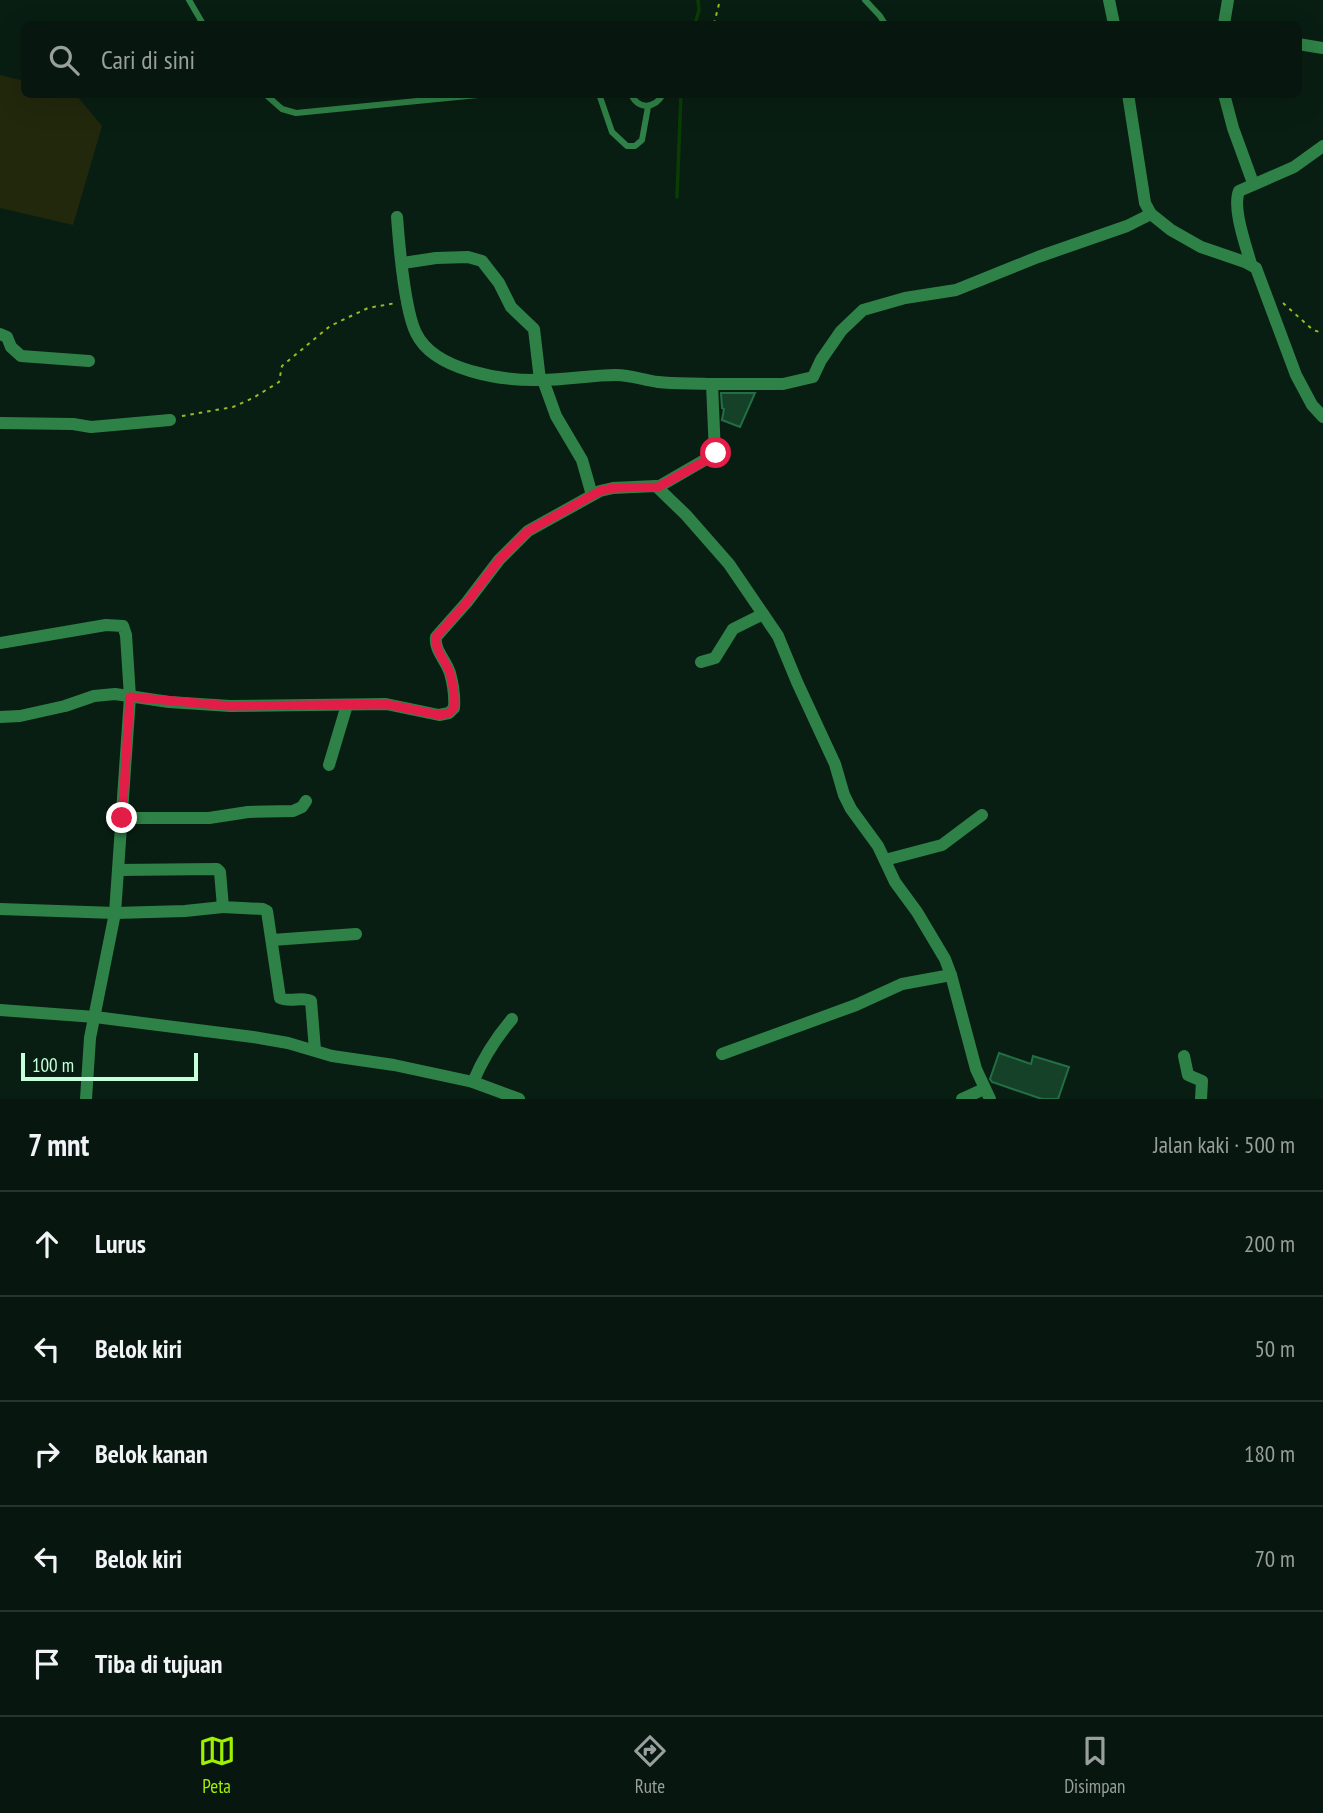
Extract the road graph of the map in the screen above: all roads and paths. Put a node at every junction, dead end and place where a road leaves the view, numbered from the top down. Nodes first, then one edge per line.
1 (189, 0) edge
2 (720, 0) edge
3 (865, 0) edge
4 (1109, 0) edge
5 (1228, 0) edge
6 (201, 21) edge
7 (715, 21) edge
8 (883, 21) edge
9 (1113, 21) edge
10 (1224, 21) edge
11 (1302, 45) edge
12 (1323, 48) edge
13 (270, 98) edge
14 (448, 98) edge
15 (600, 98) edge
16 (634, 98) edge
17 (661, 98) edge
18 (1129, 98) edge
19 (1225, 98) edge
20 (648, 107) junction
21 (1323, 146) edge
22 (1253, 183) junction
23 (1152, 214) junction
24 (397, 217) dead end
25 (403, 263) junction
26 (1251, 264) junction
27 (407, 300) junction
28 (1284, 303) dead end
29 (1323, 333) edge
30 (0, 334) edge
31 (89, 361) dead end
32 (542, 380) junction
33 (712, 384) junction
34 (1323, 417) edge
35 (170, 420) joint
36 (0, 423) edge
37 (658, 487) junction
38 (592, 495) junction
39 (763, 614) junction
40 (0, 643) edge
41 (701, 662) dead end
42 (130, 697) junction
43 (347, 705) junction
44 (0, 717) edge
45 (329, 765) dead end
46 (306, 801) dead end
47 (982, 815) dead end
48 (122, 818) junction
49 (885, 860) junction
50 (118, 870) junction
51 (223, 907) junction
52 (0, 909) edge
53 (115, 913) junction
54 (356, 934) dead end
55 (272, 940) junction
56 (951, 975) junction
57 (0, 1010) edge
58 (95, 1017) junction
59 (512, 1019) dead end
60 (316, 1050) junction
61 (722, 1054) dead end
62 (1184, 1056) dead end
63 (473, 1082) junction
64 (987, 1094) edge
65 (86, 1099) edge
66 (519, 1099) edge
67 (962, 1099) edge
68 (1201, 1099) edge

1 - 6 lane
2 - 7 path
3 - 8 lane
4 - 9 street
5 - 10 street
11 - 12 street
13 - 14 lane
15 - 20 lane
16 - 20 lane
17 - 20 lane
18 - 23 street
19 - 22 street
21 - 22 street
22 - 26 street
23 - 26 street
23 - 33 street
24 - 25 street
25 - 27 street
25 - 32 street
26 - 34 street
27 - 32 street
27 - 35 path
28 - 29 path
30 - 31 street
32 - 33 street
32 - 38 street
33 - 37 street
35 - 36 street
37 - 38 street
37 - 39 street
38 - 43 street
39 - 41 street
39 - 49 street
40 - 42 street
42 - 43 street
42 - 44 street
42 - 48 street
43 - 45 street
46 - 48 street
47 - 49 street
48 - 50 street
49 - 56 street
50 - 51 street
50 - 53 street
51 - 53 street
51 - 55 street
52 - 53 street
53 - 58 street
54 - 55 street
55 - 60 street
56 - 61 street
56 - 64 street
57 - 58 street
58 - 60 street
58 - 65 street
59 - 63 street
60 - 63 street
62 - 68 street
63 - 66 street
64 - 67 street

